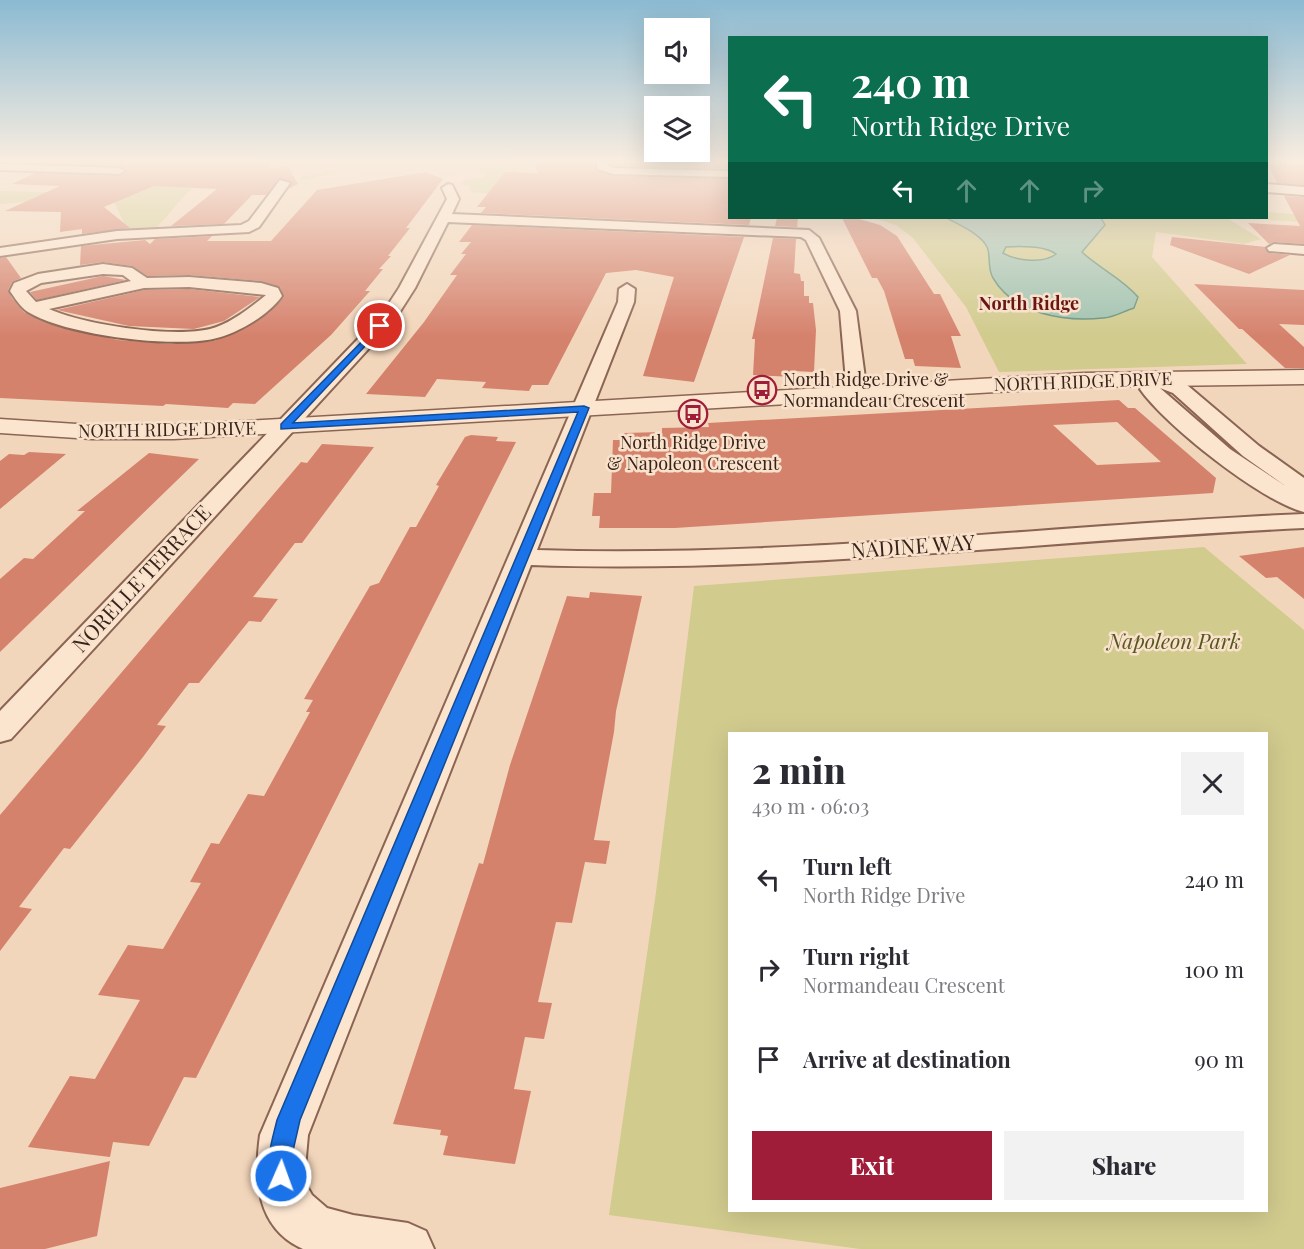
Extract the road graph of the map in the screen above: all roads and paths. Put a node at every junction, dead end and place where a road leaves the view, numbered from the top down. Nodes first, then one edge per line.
1 (257, 219) edge
2 (443, 219) edge
3 (475, 219) edge
4 (25, 241) junction
5 (1274, 248) dead end
6 (1304, 249) edge
7 (0, 252) edge
8 (55, 276) junction
9 (144, 283) junction
10 (627, 289) dead end
11 (33, 308) junction
12 (1304, 377) edge
13 (1156, 378) junction
14 (857, 393) junction
15 (584, 408) junction
16 (0, 426) edge
17 (285, 426) junction
18 (1304, 489) edge
19 (1304, 505) edge
20 (1304, 521) edge
21 (522, 557) junction
22 (0, 731) edge
23 (408, 1249) edge

1 - 4 street
2 - 17 street, NORELLE TERRACE
3 - 14 street
4 - 7 street
4 - 8 street
5 - 6 street
8 - 9 street
8 - 11 street
9 - 11 street
9 - 11 street
10 - 15 street
12 - 13 street, NORTH RIDGE DRIVE
13 - 14 street, NORTH RIDGE DRIVE
13 - 18 street
13 - 19 street
14 - 15 street, NORTH RIDGE DRIVE
15 - 17 street, NORTH RIDGE DRIVE
15 - 21 street
16 - 17 street, NORTH RIDGE DRIVE
17 - 22 street, NORELLE TERRACE
20 - 21 street, NADINE WAY
21 - 23 street

